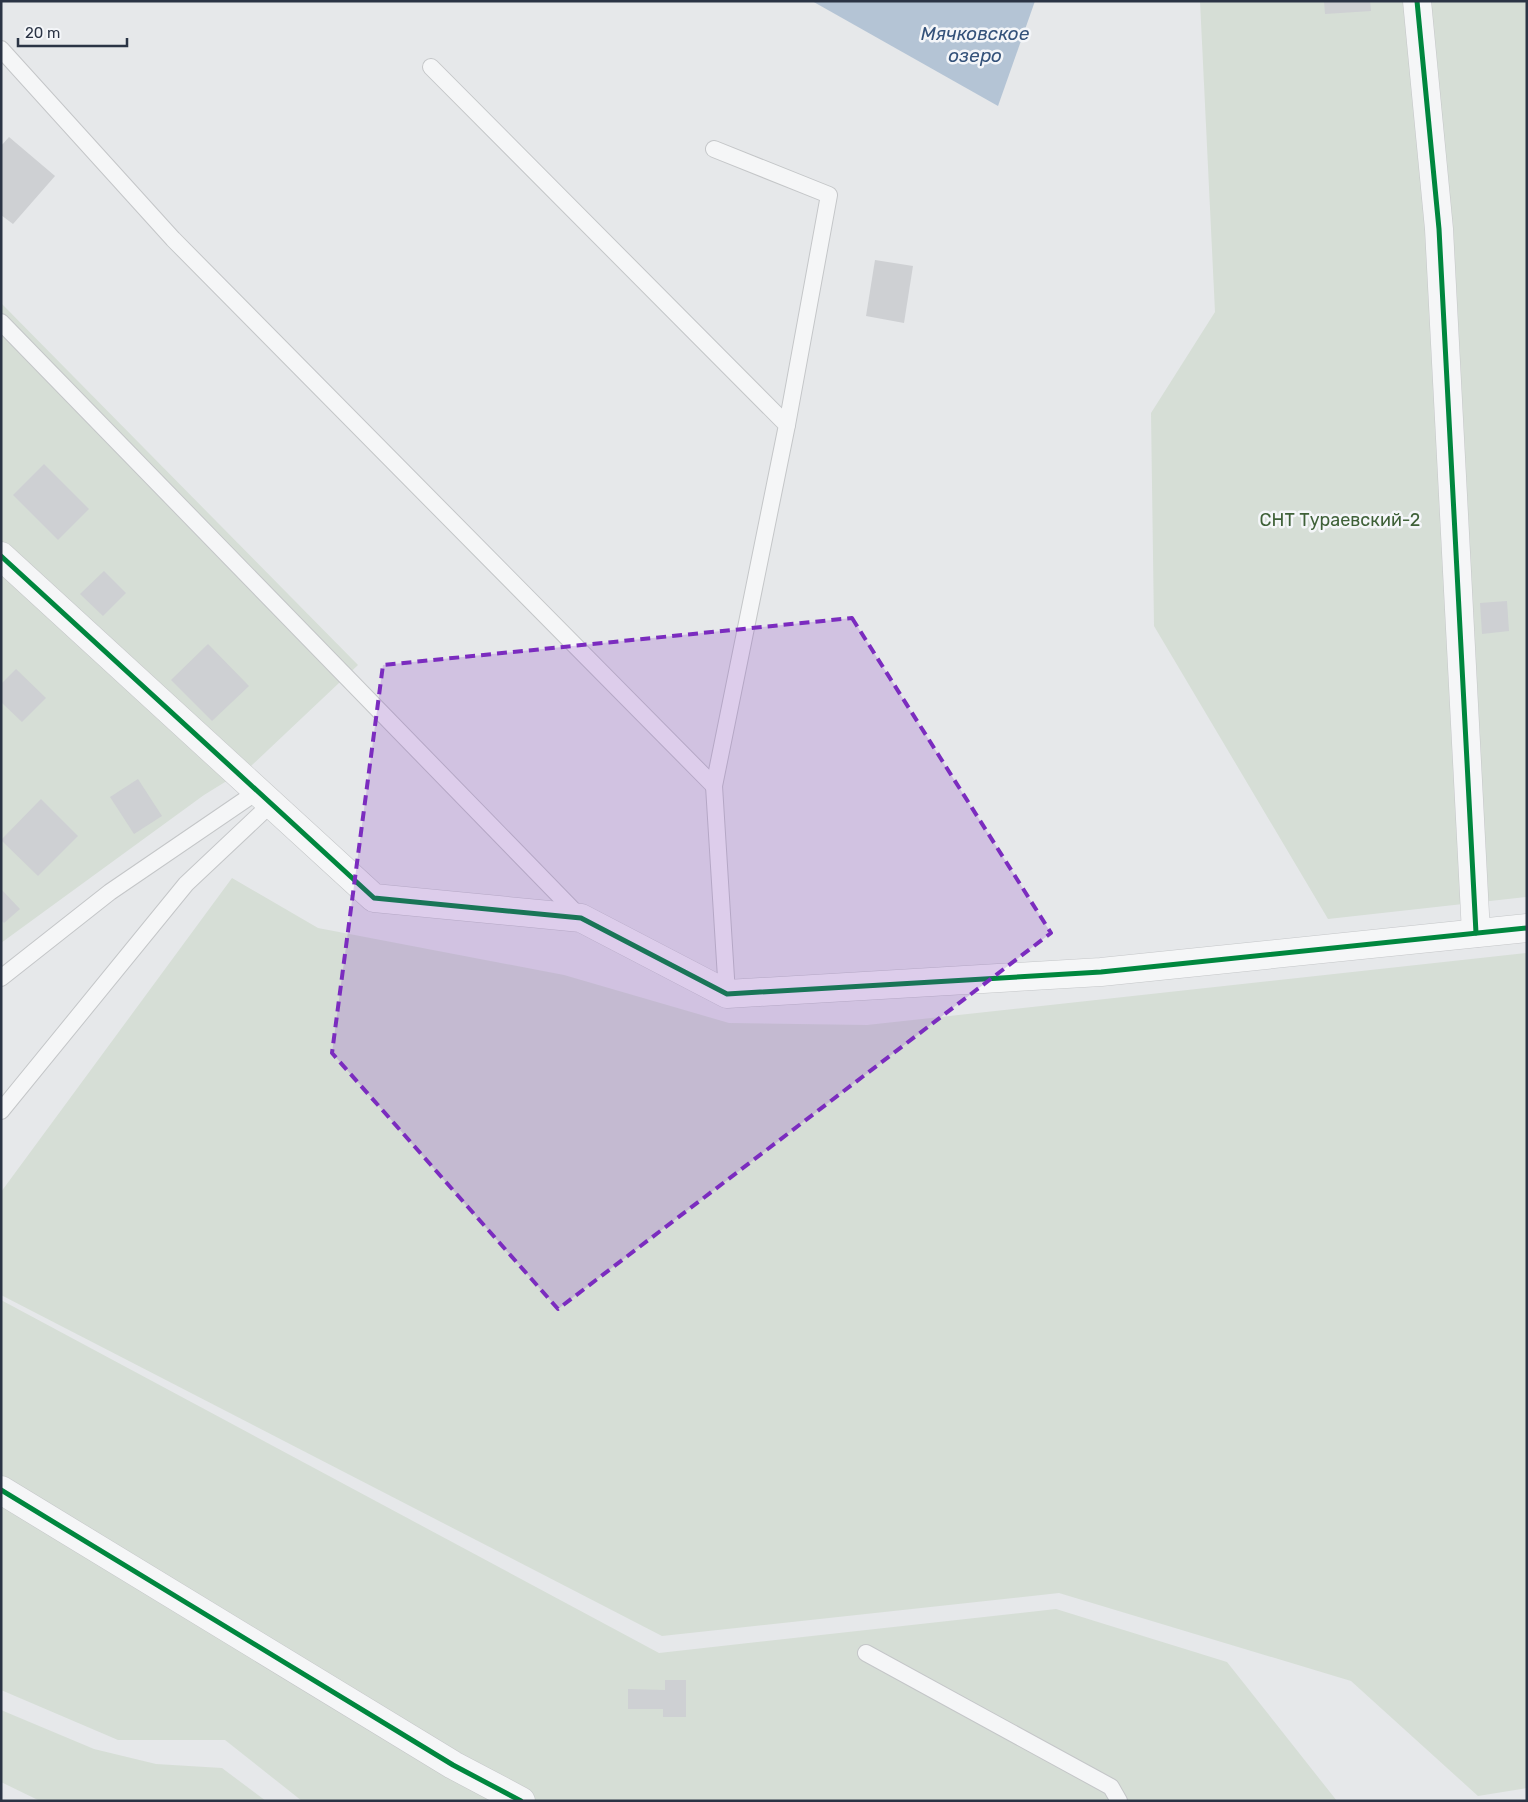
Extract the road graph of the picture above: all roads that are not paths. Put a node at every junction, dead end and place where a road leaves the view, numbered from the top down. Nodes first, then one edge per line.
1 (1417, 1) edge
2 (1, 49) edge
3 (431, 67) dead end
4 (714, 149) dead end
5 (1, 322) edge
6 (787, 425) junction
7 (1, 556) edge
8 (714, 786) junction
9 (265, 797) junction
10 (581, 918) junction
11 (1527, 928) edge
12 (1476, 933) junction
13 (1, 978) edge
14 (727, 994) junction
15 (1, 1111) edge
16 (1, 1490) edge
17 (866, 1654) dead end
18 (521, 1801) edge
19 (1119, 1801) edge

1 - 12 street
2 - 8 lane
3 - 6 lane
4 - 6 lane
5 - 10 lane
6 - 8 lane
7 - 9 street
8 - 14 lane
9 - 10 street
9 - 13 lane
9 - 15 lane
10 - 14 street
11 - 12 street
12 - 14 street
16 - 18 street
17 - 19 lane

